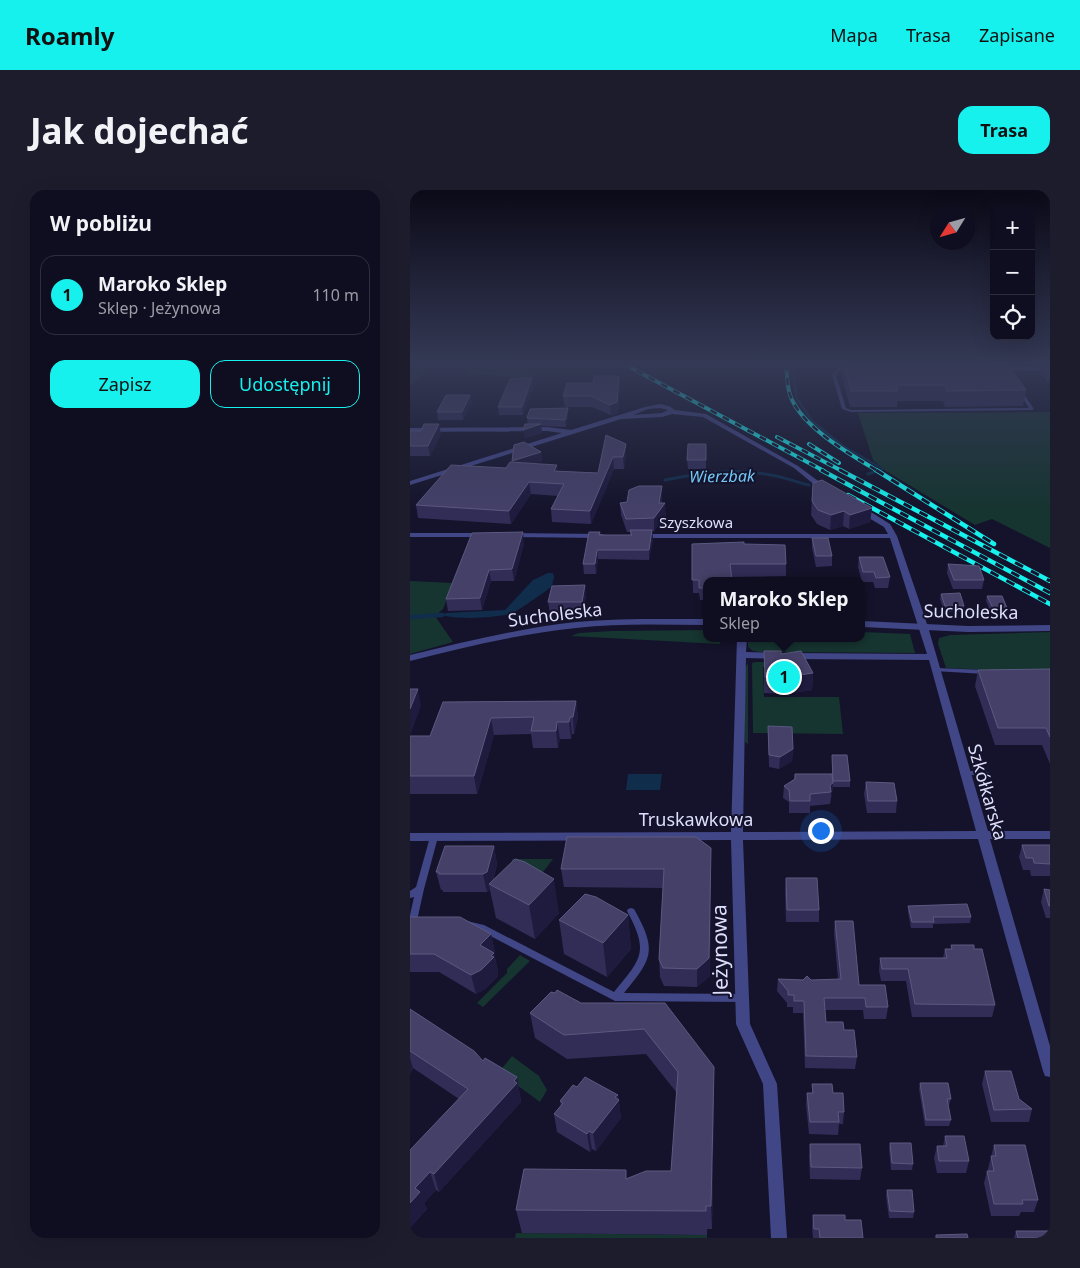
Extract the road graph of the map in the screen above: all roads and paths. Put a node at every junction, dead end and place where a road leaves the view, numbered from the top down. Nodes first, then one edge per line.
1 (631, 413) edge
2 (679, 413) edge
3 (410, 430) edge
4 (570, 433) junction
5 (410, 483) edge
6 (834, 494) edge
7 (851, 504) edge
8 (410, 535) edge
9 (490, 535) edge
10 (500, 535) edge
11 (607, 536) edge
12 (626, 536) edge
13 (893, 536) junction
14 (703, 622) edge
15 (865, 624) edge
16 (924, 627) junction
17 (1050, 628) edge
18 (742, 642) edge
19 (741, 655) junction
20 (932, 657) junction
21 (410, 658) edge
22 (936, 670) junction
23 (991, 673) edge
24 (964, 773) junction
25 (985, 773) dead end
26 (982, 835) junction
27 (1050, 835) edge
28 (737, 836) junction
29 (410, 837) edge
30 (434, 837) junction
31 (420, 889) junction
32 (410, 895) edge
33 (631, 911) dead end
34 (454, 923) edge
35 (420, 925) edge
36 (615, 997) junction
37 (741, 998) junction
38 (1050, 1071) edge
39 (779, 1238) edge

1 - 4 street
2 - 6 street
3 - 4 street
4 - 5 street
7 - 13 street, Szkółkarska
8 - 9 street
10 - 11 street
12 - 13 street, Szyszkowa
13 - 16 street, Szkółkarska
14 - 21 street, Sucholeska
15 - 16 street, Sucholeska
16 - 17 street, Sucholeska
16 - 20 street, Szkółkarska
18 - 19 street, Jeżynowa
19 - 20 street
19 - 28 street, Jeżynowa
20 - 22 street, Szkółkarska
22 - 23 lane
22 - 24 street, Szkółkarska
24 - 25 lane
24 - 26 street, Szkółkarska
26 - 27 street, Truskawkowa
26 - 28 street, Truskawkowa
26 - 38 street, Szkółkarska
28 - 30 street, Truskawkowa
28 - 37 street, Jeżynowa
29 - 30 street, Truskawkowa
30 - 31 lane
31 - 32 lane
31 - 35 lane
33 - 36 lane
34 - 36 lane
36 - 37 lane
37 - 39 street, Jeżynowa

